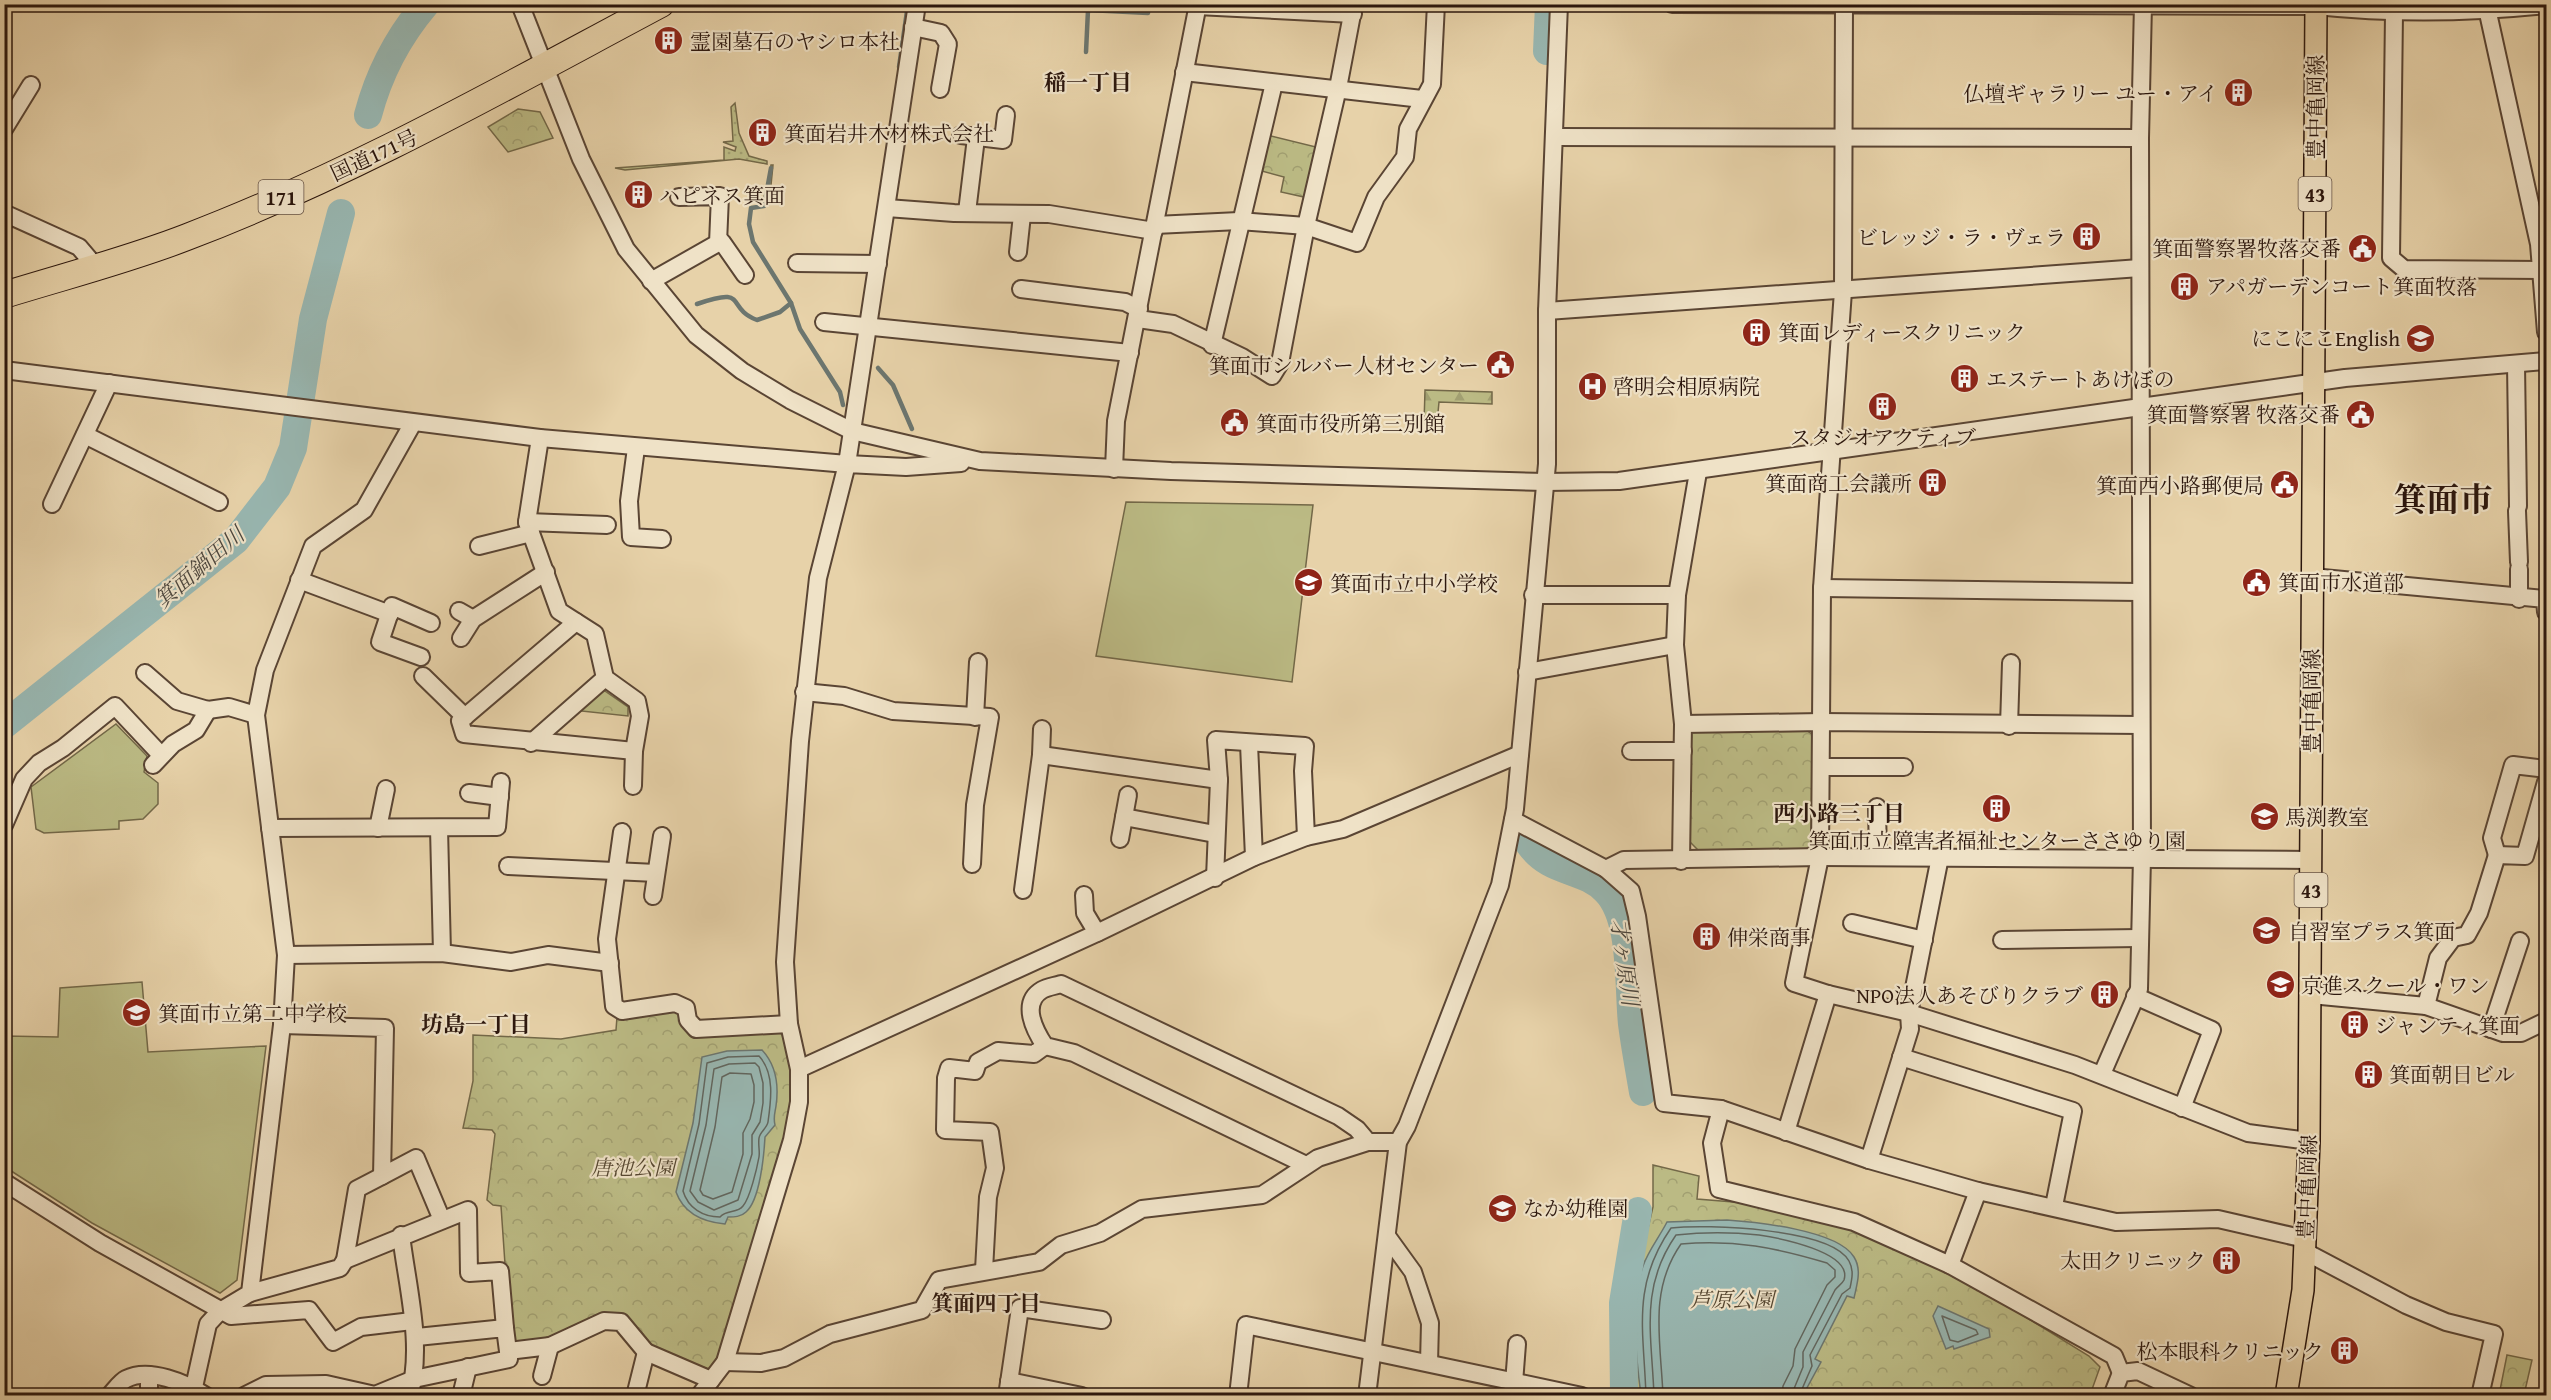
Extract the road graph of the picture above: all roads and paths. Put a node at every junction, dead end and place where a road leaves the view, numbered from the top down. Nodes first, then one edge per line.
1 (520, 4) edge
2 (661, 4) edge
3 (917, 4) edge
4 (1436, 4) edge
5 (1559, 4) edge
6 (1672, 4) edge
7 (1198, 5) edge
8 (1727, 5) edge
9 (1844, 5) edge
10 (2316, 5) edge
11 (2547, 5) edge
12 (2144, 6) edge
13 (2486, 8) edge
14 (1353, 9) edge
15 (2394, 13) junction
16 (914, 27) junction
17 (545, 66) junction
18 (1184, 72) junction
19 (1274, 83) junction
20 (31, 85) dead end
21 (1338, 88) junction
22 (940, 89) dead end
23 (1422, 99) junction
24 (1006, 116) dead end
25 (4, 129) edge
26 (1845, 136) junction
27 (1554, 137) junction
28 (2140, 138) junction
29 (680, 197) dead end
30 (887, 208) junction
31 (967, 212) junction
32 (4, 213) edge
33 (1022, 215) junction
34 (1239, 221) junction
35 (1306, 226) junction
36 (1154, 228) junction
37 (724, 241) junction
38 (2543, 241) edge
39 (1018, 252) dead end
40 (797, 263) dead end
41 (878, 264) junction
42 (96, 267) junction
43 (2140, 268) junction
44 (743, 269) dead end
45 (2542, 270) junction
46 (651, 280) junction
47 (1021, 290) dead end
48 (1843, 291) junction
49 (4, 295) edge
50 (1547, 311) junction
51 (1138, 314) junction
52 (824, 322) dead end
53 (868, 327) junction
54 (2547, 332) edge
55 (1212, 345) junction
56 (1130, 353) junction
57 (2547, 361) edge
58 (2516, 364) junction
59 (4, 370) edge
60 (109, 383) junction
61 (2313, 383) junction
62 (2141, 408) junction
63 (413, 423) junction
64 (852, 431) junction
65 (85, 435) junction
66 (540, 438) junction
67 (636, 448) junction
68 (1832, 452) junction
69 (980, 461) junction
70 (847, 464) junction
71 (1114, 469) junction
72 (1698, 472) junction
73 (1545, 482) junction
74 (219, 502) dead end
75 (52, 504) dead end
76 (607, 525) dead end
77 (529, 528) junction
78 (662, 539) dead end
79 (479, 546) dead end
80 (546, 572) junction
81 (2312, 577) junction
82 (299, 580) junction
83 (1821, 588) junction
84 (2140, 592) junction
85 (1533, 595) junction
86 (1677, 595) junction
87 (2519, 599) junction
88 (2547, 612) edge
89 (390, 614) junction
90 (576, 622) junction
91 (431, 623) dead end
92 (461, 638) dead end
93 (1675, 645) junction
94 (421, 657) dead end
95 (978, 662) dead end
96 (2011, 663) dead end
97 (1527, 672) junction
98 (145, 674) dead end
99 (423, 676) dead end
100 (605, 678) junction
101 (804, 692) junction
102 (208, 710) junction
103 (256, 715) junction
104 (465, 717) junction
105 (975, 717) junction
106 (1822, 722) junction
107 (1683, 724) junction
108 (2141, 725) junction
109 (2009, 726) junction
110 (1042, 729) dead end
111 (531, 743) junction
112 (1249, 744) junction
113 (634, 751) junction
114 (1631, 751) dead end
115 (1683, 751) junction
116 (1520, 754) junction
117 (1041, 755) junction
118 (1821, 767) junction
119 (1904, 767) dead end
120 (2547, 769) edge
121 (1219, 780) junction
122 (2547, 782) edge
123 (633, 786) dead end
124 (386, 789) dead end
125 (470, 793) dead end
126 (1128, 795) dead end
127 (1877, 807) dead end
128 (1124, 817) junction
129 (6, 819) edge
130 (1513, 820) junction
131 (270, 828) junction
132 (378, 828) junction
133 (439, 828) junction
134 (622, 832) dead end
135 (1215, 834) junction
136 (662, 836) dead end
137 (1306, 837) junction
138 (1120, 839) dead end
139 (2497, 855) junction
140 (1254, 857) junction
141 (1820, 857) junction
142 (1878, 857) junction
143 (1940, 857) junction
144 (2142, 857) junction
145 (2311, 860) junction
146 (1682, 861) junction
147 (972, 864) dead end
148 (508, 866) dead end
149 (1606, 869) junction
150 (615, 871) junction
151 (656, 873) junction
152 (1215, 878) junction
153 (1023, 890) dead end
154 (1084, 895) dead end
155 (653, 896) dead end
156 (1852, 923) dead end
157 (1097, 933) junction
158 (2139, 938) junction
159 (1923, 940) junction
160 (2002, 940) dead end
161 (2520, 940) dead end
162 (442, 952) junction
163 (286, 955) junction
164 (610, 963) junction
165 (1828, 994) junction
166 (2311, 995) junction
167 (2136, 996) junction
168 (2426, 1006) junction
169 (1909, 1013) junction
170 (2547, 1021) edge
171 (789, 1024) junction
172 (282, 1025) junction
173 (2491, 1029) junction
174 (1045, 1046) junction
175 (1901, 1057) junction
176 (799, 1069) junction
177 (2102, 1074) junction
178 (2182, 1108) junction
179 (1721, 1109) junction
180 (1786, 1132) junction
181 (2309, 1141) junction
182 (1368, 1142) junction
183 (1398, 1142) junction
184 (1869, 1160) junction
185 (1306, 1165) junction
186 (382, 1176) junction
187 (4, 1182) edge
188 (1978, 1191) junction
189 (2054, 1206) junction
190 (442, 1220) junction
191 (401, 1235) junction
192 (1387, 1236) junction
193 (2305, 1245) junction
194 (345, 1260) junction
195 (1950, 1265) junction
196 (984, 1270) junction
197 (250, 1293) junction
198 (220, 1311) junction
199 (1102, 1320) dead end
200 (505, 1328) junction
201 (414, 1329) junction
202 (1518, 1344) dead end
203 (550, 1346) junction
204 (508, 1351) junction
205 (1373, 1351) junction
206 (646, 1352) junction
207 (725, 1362) junction
208 (1429, 1363) junction
209 (468, 1367) junction
210 (2121, 1374) junction
211 (149, 1375) junction
212 (542, 1376) dead end
213 (414, 1379) junction
214 (711, 1380) junction
215 (1008, 1388) edge
216 (1513, 1388) edge
217 (197, 1393) edge
218 (109, 1395) edge
219 (149, 1395) edge
220 (244, 1395) edge
221 (409, 1395) edge
222 (461, 1395) edge
223 (635, 1395) edge
224 (699, 1395) edge
225 (1082, 1395) edge
226 (1238, 1395) edge
227 (1367, 1395) edge
228 (1582, 1395) edge
229 (2112, 1395) edge
230 (2191, 1395) edge
231 (2286, 1395) edge
232 (2480, 1395) edge

1 - 17 street
2 - 17 highway, 国道171号 / 171
3 - 16 street
4 - 23 street
5 - 27 street
6 - 8 street
7 - 14 street
7 - 18 street
8 - 9 street
9 - 12 street
9 - 26 street
10 - 12 street
10 - 15 street
10 - 61 main road, 豊中亀岡線 / 43
11 - 13 street
12 - 28 street
13 - 15 street
13 - 38 street
14 - 21 street
15 - 45 street
16 - 22 street
16 - 30 street
17 - 42 highway, 国道171号 / 171
17 - 46 street
18 - 19 street
18 - 36 street
19 - 21 street
19 - 34 street
20 - 25 street
21 - 23 street
21 - 35 street
23 - 35 street
24 - 31 street
26 - 27 street
26 - 28 street
26 - 48 street
27 - 50 street
28 - 43 street
29 - 37 street
30 - 31 street
30 - 41 street
31 - 33 street
32 - 42 street
33 - 36 street
33 - 39 street
34 - 35 street
34 - 36 street
34 - 55 street
35 - 55 street
36 - 51 street
37 - 44 street
37 - 46 street
38 - 45 street
40 - 41 street
41 - 53 street
42 - 49 highway, 国道171号 / 171
43 - 48 street
43 - 62 street
45 - 54 street
46 - 64 street
47 - 51 street
48 - 50 street
48 - 68 street
50 - 73 street
51 - 55 street
51 - 56 street
52 - 53 street
53 - 56 street
53 - 64 street
56 - 71 street
57 - 58 street
58 - 61 street
58 - 87 street
59 - 60 street
60 - 63 street
60 - 65 street
61 - 62 street
61 - 81 main road, 豊中亀岡線 / 43
62 - 68 street
62 - 84 street
63 - 66 street
63 - 82 street
64 - 69 street
64 - 70 street
65 - 74 street
65 - 75 street
66 - 67 street
66 - 77 street
67 - 70 street
67 - 78 street
68 - 72 street
68 - 83 street
69 - 70 street
69 - 71 street
70 - 101 street
71 - 73 street
72 - 73 street
72 - 86 street
73 - 85 street
76 - 77 street
77 - 79 street
77 - 80 street
80 - 90 street
80 - 92 street
81 - 87 street
81 - 145 main road, 豊中亀岡線 / 43
82 - 89 street
82 - 103 street
83 - 84 street
83 - 106 street
84 - 108 street
85 - 86 street
85 - 97 street
86 - 93 street
87 - 88 street
89 - 91 street
89 - 94 street
90 - 100 street
90 - 104 street
93 - 97 street
93 - 107 street
95 - 105 street
96 - 109 street
97 - 116 street
98 - 102 street
99 - 104 street
100 - 111 street
100 - 113 street
101 - 105 street
101 - 171 street
102 - 103 street
102 - 129 street
103 - 131 street
104 - 111 street
105 - 147 street
106 - 107 street
106 - 109 street
106 - 118 street
107 - 115 street
108 - 109 street
108 - 144 street
110 - 117 street
111 - 113 street
112 - 121 street
112 - 137 street
112 - 140 street
113 - 123 street
114 - 115 street
115 - 146 street
116 - 130 street
116 - 137 street
117 - 121 street
117 - 153 street
118 - 119 street
118 - 141 street
120 - 139 street
121 - 135 street
122 - 139 street
124 - 132 street
125 - 133 street
126 - 128 street
127 - 142 street
128 - 135 street
128 - 138 street
130 - 149 street
130 - 183 street
131 - 132 street
131 - 163 street
132 - 133 street
133 - 162 street
134 - 150 street
135 - 152 street
136 - 151 street
137 - 140 street
139 - 168 street
140 - 152 street
141 - 142 street
141 - 146 street
141 - 165 street
142 - 143 street
143 - 144 street
143 - 159 street
144 - 145 street
144 - 158 street
145 - 166 main road, 豊中亀岡線 / 43
146 - 149 street
148 - 150 street
149 - 179 street
150 - 151 street
150 - 164 street
151 - 155 street
152 - 157 street
154 - 157 street
156 - 159 street
157 - 176 street
158 - 160 street
158 - 167 street
159 - 169 street
161 - 173 street
162 - 163 street
162 - 164 street
163 - 172 street
164 - 171 street
165 - 169 street
165 - 180 street
166 - 168 street
166 - 181 main road, 豊中亀岡線 / 43
167 - 177 street
167 - 178 street
168 - 173 street
169 - 175 street
169 - 177 street
170 - 173 street
171 - 176 street
172 - 186 street
172 - 197 street
174 - 182 street
174 - 185 street
174 - 196 street
175 - 184 street
175 - 189 street
176 - 207 street
177 - 178 street
178 - 181 street
179 - 180 street
179 - 195 street
180 - 184 street
181 - 193 main road, 豊中亀岡線 / 43
182 - 183 street
182 - 185 street
183 - 192 street
184 - 188 street
185 - 196 street
186 - 190 street
186 - 194 street
187 - 198 street
188 - 189 street
188 - 195 street
189 - 193 street
190 - 191 street
190 - 200 street
191 - 194 street
191 - 201 street
192 - 205 street
192 - 208 street
193 - 231 main road, 豊中亀岡線 / 43
193 - 232 street
194 - 197 street
195 - 210 street
196 - 207 street
197 - 198 street
198 - 201 street
198 - 217 street
199 - 215 street
200 - 201 street
200 - 204 street
201 - 213 street
202 - 216 street
203 - 204 street
203 - 206 street
203 - 212 street
204 - 209 street
205 - 208 street
205 - 226 street
205 - 227 street
206 - 214 street
206 - 223 street
207 - 214 street
208 - 216 street
209 - 213 street
209 - 222 street
210 - 229 street
210 - 230 street
211 - 217 street
211 - 218 street
211 - 219 street
213 - 220 street
213 - 221 street
214 - 224 street
215 - 225 street
216 - 228 street

